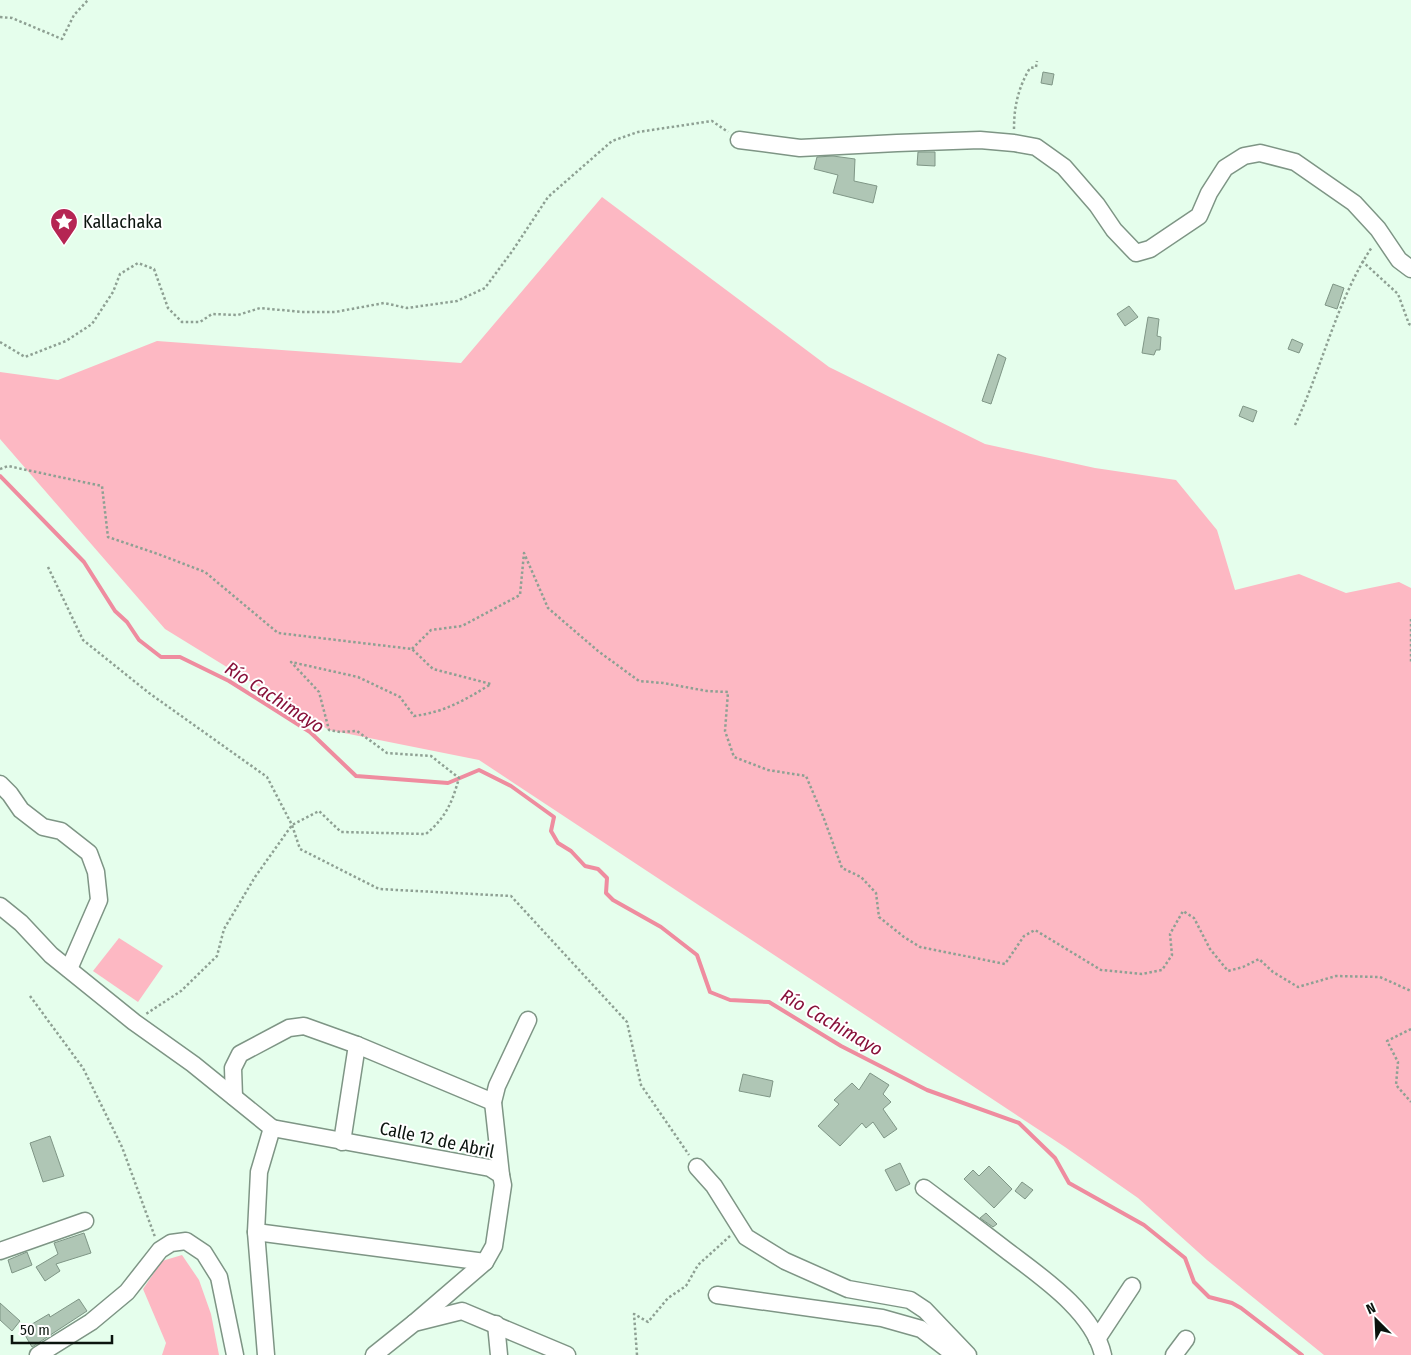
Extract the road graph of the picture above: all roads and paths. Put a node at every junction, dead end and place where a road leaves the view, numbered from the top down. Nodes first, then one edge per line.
1 (88, 0) edge
2 (0, 17) edge
3 (1037, 61) dead end
4 (739, 140) joint
5 (1014, 143) junction
6 (1378, 229) junction
7 (1362, 261) junction
8 (1411, 269) edge
9 (1411, 324) edge
10 (0, 342) edge
11 (1294, 425) dead end
12 (0, 469) edge
13 (48, 567) dead end
14 (1411, 619) edge
15 (412, 649) junction
16 (1411, 662) edge
17 (0, 784) edge
18 (292, 825) junction
19 (0, 906) edge
20 (69, 969) junction
21 (1411, 991) edge
22 (30, 996) dead end
23 (528, 1020) dead end
24 (134, 1022) junction
25 (1411, 1029) edge
26 (357, 1045) junction
27 (234, 1097) junction
28 (492, 1102) junction
29 (1411, 1102) edge
30 (272, 1128) junction
31 (342, 1142) junction
32 (697, 1167) joint
33 (501, 1175) junction
34 (924, 1188) dead end
35 (85, 1221) dead end
36 (740, 1227) junction
37 (256, 1232) junction
38 (160, 1250) junction
39 (0, 1251) edge
40 (485, 1262) junction
41 (1132, 1286) dead end
42 (718, 1294) dead end
43 (414, 1323) junction
44 (496, 1324) junction
45 (396, 1338) junction
46 (1097, 1339) junction
47 (1186, 1339) dead end
48 (38, 1355) edge
49 (235, 1355) edge
50 (266, 1355) edge
51 (374, 1355) edge
52 (397, 1355) edge
53 (499, 1355) edge
54 (567, 1355) edge
55 (636, 1355) edge
56 (955, 1355) edge
57 (968, 1355) edge
58 (1103, 1355) edge
59 (1174, 1355) edge

1 - 2 path
3 - 5 path
4 - 5 street
4 - 10 path
5 - 6 street
6 - 7 path
6 - 8 street
7 - 9 path
7 - 11 path
12 - 15 path
13 - 18 path
14 - 16 path
15 - 18 path
15 - 21 path
17 - 20 street
18 - 24 path
18 - 32 path
19 - 20 street
20 - 24 street
22 - 38 path
23 - 28 street
24 - 27 street
25 - 29 path
26 - 27 street
26 - 28 street
26 - 31 street
27 - 30 street
28 - 33 street
30 - 31 street, Calle 12 de Abril
30 - 37 street
31 - 33 street, Calle 12 de Abril
32 - 36 street
33 - 40 street, Calle 12 de Abril
34 - 46 street
35 - 39 street
36 - 55 path
36 - 57 street
37 - 40 street
37 - 50 street
38 - 48 street
38 - 49 street
40 - 43 street, Calle 12 de Abril
41 - 46 street
42 - 56 street
43 - 44 street, Calle 12 de Abril
43 - 45 street, Calle 12 de Abril
44 - 53 street
44 - 54 street, Calle 12 de Abril
45 - 51 street, Calle 12 de Abril
45 - 52 street
46 - 58 street
47 - 59 street

